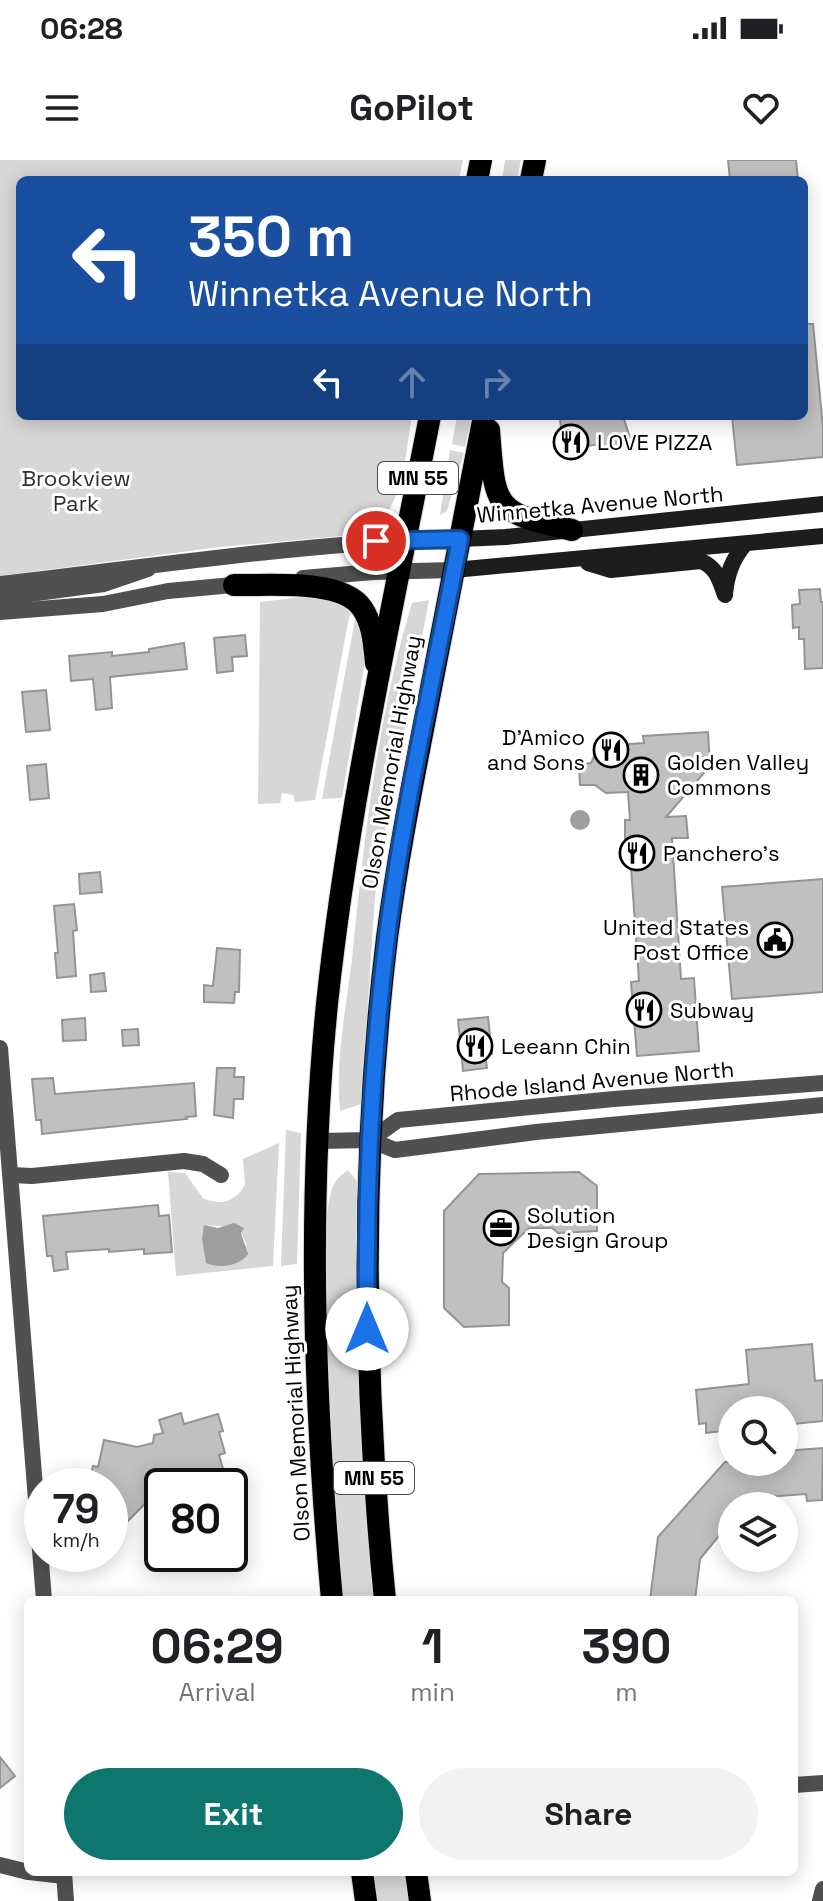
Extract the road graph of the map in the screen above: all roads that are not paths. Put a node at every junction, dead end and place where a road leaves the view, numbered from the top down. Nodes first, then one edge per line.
1 (429, 420) edge
2 (485, 420) edge
3 (487, 420) edge
4 (823, 504) edge
5 (572, 530) junction
6 (823, 536) edge
7 (460, 539) junction
8 (406, 540) junction
9 (745, 544) junction
10 (579, 560) junction
11 (161, 564) junction
12 (454, 570) junction
13 (401, 571) junction
14 (0, 584) edge
15 (234, 585) junction
16 (0, 598) edge
17 (0, 612) edge
18 (378, 679) junction
19 (0, 1048) edge
20 (823, 1083) edge
21 (823, 1105) edge
22 (370, 1140) junction
23 (318, 1141) junction
24 (11, 1175) junction
25 (221, 1175) dead end
26 (44, 1596) edge
27 (332, 1596) edge
28 (385, 1596) edge
29 (823, 1783) edge
30 (798, 1785) edge
31 (0, 1865) edge
32 (24, 1871) edge
33 (64, 1876) edge
34 (363, 1876) edge
35 (417, 1876) edge
36 (823, 1889) edge
37 (66, 1901) edge
38 (366, 1901) edge
39 (420, 1901) edge
40 (820, 1901) edge

1 - 8 highway, Olson Memorial Highway / MN 55
2 - 7 highway, Olson Memorial Highway / MN 55
3 - 5 highway
4 - 5 main road, Winnetka Avenue North
5 - 7 main road, Winnetka Avenue North
6 - 9 main road
7 - 8 street, Winnetka Avenue North
7 - 12 highway, Olson Memorial Highway / MN 55
8 - 11 street, Winnetka Avenue North
8 - 13 highway, Olson Memorial Highway / MN 55
9 - 10 main road
9 - 10 main road
10 - 12 main road
11 - 14 street, Winnetka Avenue North
11 - 16 street
12 - 13 street
12 - 22 highway, Olson Memorial Highway / MN 55
13 - 15 street
13 - 18 highway, Olson Memorial Highway / MN 55
15 - 17 street
15 - 18 highway
18 - 23 highway, Olson Memorial Highway / MN 55
19 - 24 street
20 - 22 street, Rhode Island Avenue North
21 - 22 street, Rhode Island Avenue North
22 - 23 street, Rhode Island Avenue North
22 - 28 highway, Olson Memorial Highway / MN 55
23 - 27 highway, Olson Memorial Highway / MN 55
24 - 25 street
24 - 26 street
29 - 30 street
31 - 32 street
33 - 37 street
34 - 38 highway
35 - 39 highway
36 - 40 street

